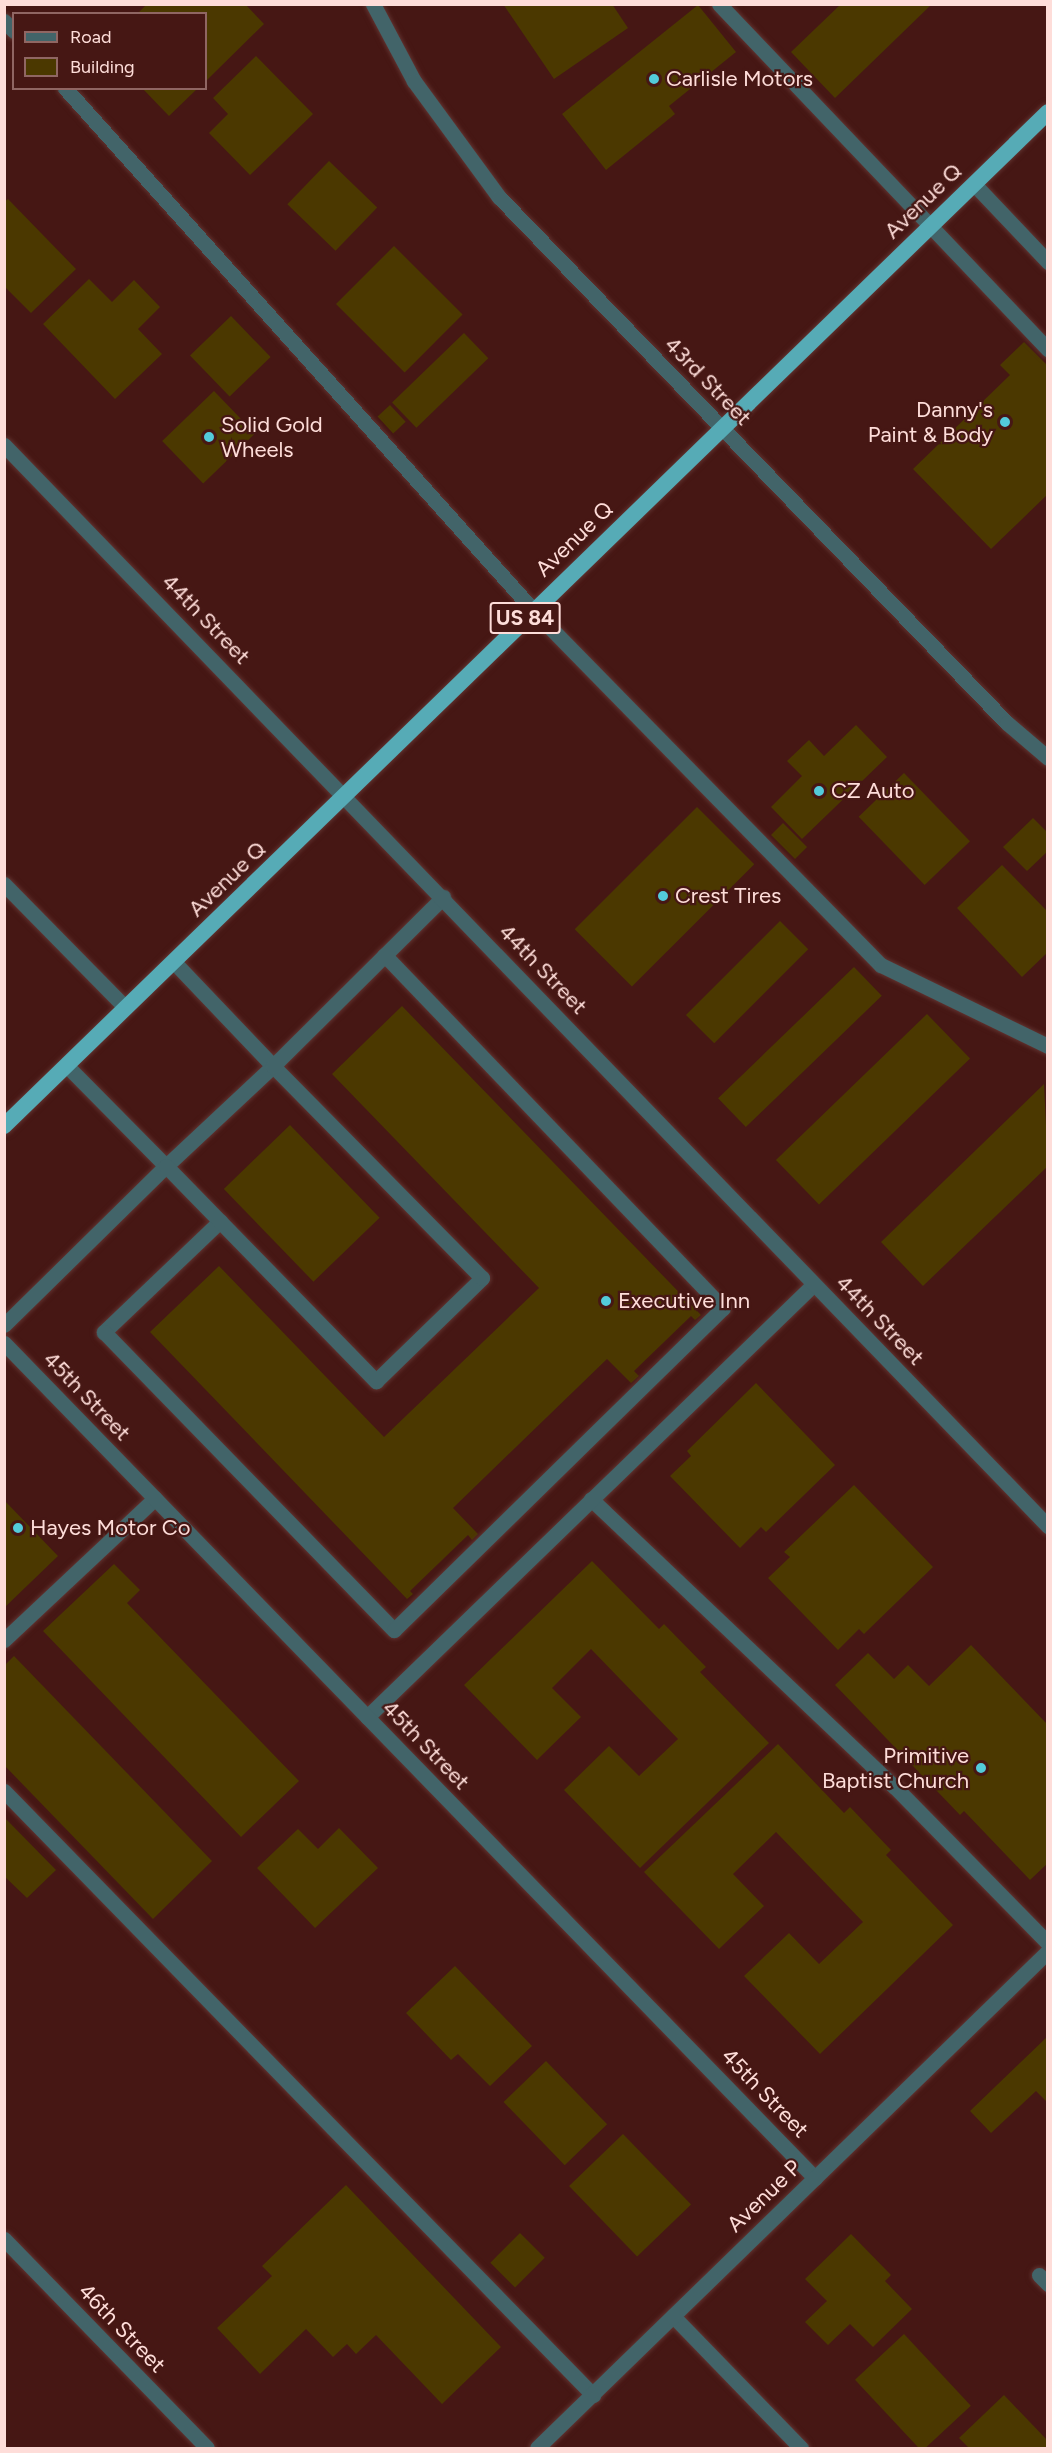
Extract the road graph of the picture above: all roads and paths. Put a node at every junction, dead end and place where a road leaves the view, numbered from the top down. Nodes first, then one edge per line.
1 (373, 4) edge
2 (719, 4) edge
3 (67, 90) edge
4 (1047, 112) edge
5 (974, 184) junction
6 (930, 226) junction
7 (1047, 262) edge
8 (1047, 349) edge
9 (722, 428) junction
10 (4, 445) edge
11 (533, 610) junction
12 (1047, 758) edge
13 (345, 795) junction
14 (4, 885) edge
15 (443, 897) junction
16 (384, 955) junction
17 (174, 962) junction
18 (125, 1007) junction
19 (1047, 1046) edge
20 (66, 1065) junction
21 (273, 1066) junction
22 (4, 1126) edge
23 (166, 1166) junction
24 (220, 1221) junction
25 (814, 1284) junction
26 (4, 1324) edge
27 (4, 1343) edge
28 (155, 1498) junction
29 (591, 1499) junction
30 (1047, 1526) edge
31 (4, 1640) edge
32 (367, 1717) junction
33 (4, 1791) edge
34 (1047, 1943) edge
35 (1047, 1951) edge
36 (815, 2178) junction
37 (4, 2239) edge
38 (673, 2316) junction
39 (592, 2395) junction
40 (207, 2448) edge
41 (537, 2448) edge
42 (801, 2448) edge

1 - 9 street, 43rd Street
2 - 6 street
3 - 11 street
4 - 5 highway, Avenue Q / US 84
5 - 6 highway, Avenue Q / US 84
5 - 7 street
6 - 8 street
6 - 9 highway, Avenue Q / US 84
9 - 11 highway, Avenue Q / US 84
9 - 12 street, 43rd Street
10 - 13 street, 44th Street
11 - 13 highway, Avenue Q / US 84
11 - 19 street
13 - 15 street, 44th Street
13 - 17 highway, Avenue Q / US 84
14 - 18 street
15 - 16 street
15 - 25 street, 44th Street
16 - 21 street
16 - 24 street
17 - 18 highway, Avenue Q / US 84
17 - 21 street
18 - 20 highway, Avenue Q / US 84
20 - 22 highway, Avenue Q / US 84
20 - 23 street
21 - 23 street
21 - 24 street
23 - 24 street
23 - 26 street
25 - 29 street
25 - 30 street, 44th Street
27 - 28 street, 45th Street
28 - 31 street
28 - 32 street, 45th Street
29 - 32 street
29 - 34 street
32 - 36 street, 45th Street
33 - 39 street
35 - 36 street, Avenue P
36 - 38 street, Avenue P
37 - 40 street, 46th Street
38 - 39 street, Avenue P
38 - 42 street
39 - 41 street, Avenue P

